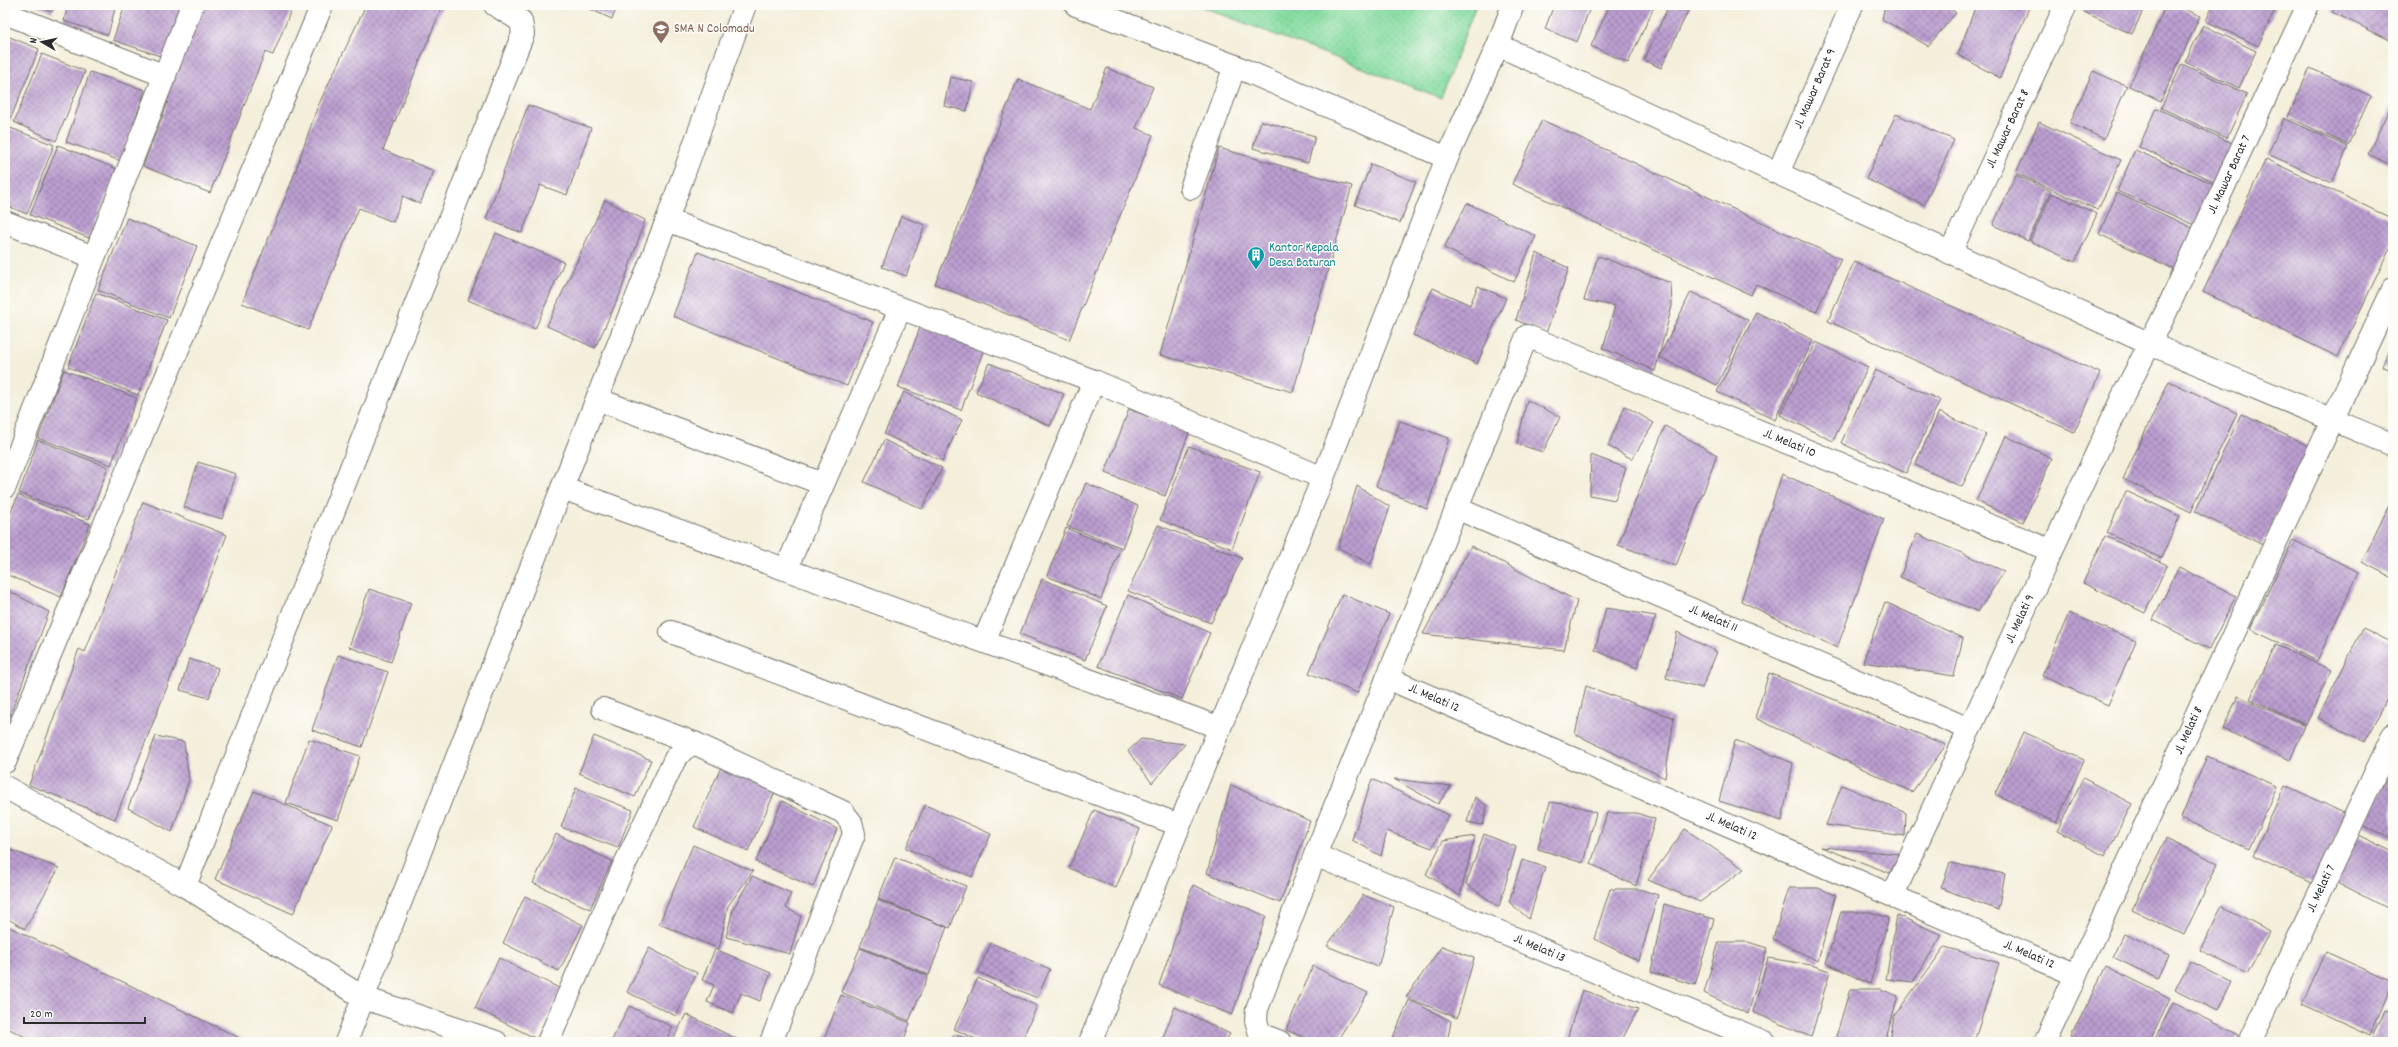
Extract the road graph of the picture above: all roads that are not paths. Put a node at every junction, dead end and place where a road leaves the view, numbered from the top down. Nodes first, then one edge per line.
1 (192, 5) edge
2 (322, 5) edge
3 (495, 5) edge
4 (745, 5) edge
5 (1076, 5) edge
6 (1513, 5) edge
7 (1852, 5) edge
8 (2066, 5) edge
9 (2308, 5) edge
10 (5, 13) edge
11 (1498, 45) junction
12 (1235, 66) junction
13 (165, 76) junction
14 (1447, 158) junction
15 (1778, 173) junction
16 (1191, 188) dead end
17 (667, 220) junction
18 (5, 222) edge
19 (1950, 253) junction
20 (93, 257) junction
21 (2393, 289) edge
22 (900, 309) junction
23 (2150, 344) junction
24 (1094, 381) junction
25 (597, 399) junction
26 (2333, 419) junction
27 (2393, 445) edge
28 (1323, 478) junction
29 (823, 484) junction
30 (5, 487) edge
31 (562, 488) junction
32 (1456, 508) junction
33 (2052, 551) junction
34 (786, 569) junction
35 (672, 632) dead end
36 (984, 642) junction
37 (1387, 678) junction
38 (603, 710) dead end
39 (1218, 727) junction
40 (1969, 729) junction
41 (2393, 735) edge
42 (694, 743) junction
43 (5, 762) edge
44 (5, 787) edge
45 (1178, 825) junction
46 (1315, 855) junction
47 (185, 886) junction
48 (1893, 895) junction
49 (2076, 975) junction
50 (364, 998) junction
51 (346, 1042) edge
52 (496, 1042) edge
53 (548, 1042) edge
54 (771, 1042) edge
55 (1090, 1042) edge
56 (1280, 1042) edge
57 (1764, 1042) edge
58 (2045, 1042) edge
59 (2250, 1042) edge

1 - 13 street
2 - 43 street
3 - 47 street
4 - 17 street
5 - 12 street
6 - 11 street
7 - 15 street, Jl. Mawar Barat 9
8 - 19 street, Jl. Mawar Barat 8
9 - 23 street, Jl. Mawar Barat 7
10 - 13 street
11 - 14 street
11 - 15 street
12 - 14 street
12 - 16 street
13 - 20 street
14 - 28 street
15 - 19 street
17 - 22 street
17 - 25 street
18 - 20 street
19 - 23 street
20 - 30 street
21 - 26 street, Jl. Melati 8
22 - 24 street
22 - 29 street
23 - 26 street
23 - 33 street, Jl. Melati 9
24 - 28 street
24 - 36 street
25 - 29 street
25 - 31 street
26 - 27 street
26 - 49 street, Jl. Melati 8
28 - 39 street
29 - 34 street
31 - 34 street
31 - 50 street
32 - 33 street, Jl. Melati 10
32 - 37 street
32 - 40 street, Jl. Melati 11
33 - 40 street, Jl. Melati 9
34 - 36 street
35 - 45 street
36 - 39 street
37 - 46 street
37 - 48 street, Jl. Melati 12
38 - 42 street
39 - 45 street
40 - 48 street, Jl. Melati 9
41 - 59 street, Jl. Melati 7
42 - 53 street
42 - 54 street
44 - 47 street
45 - 55 street
46 - 56 street
46 - 57 street, Jl. Melati 13
47 - 50 street
48 - 49 street, Jl. Melati 12
49 - 58 street, Jl. Melati 8
50 - 51 street
50 - 52 street

